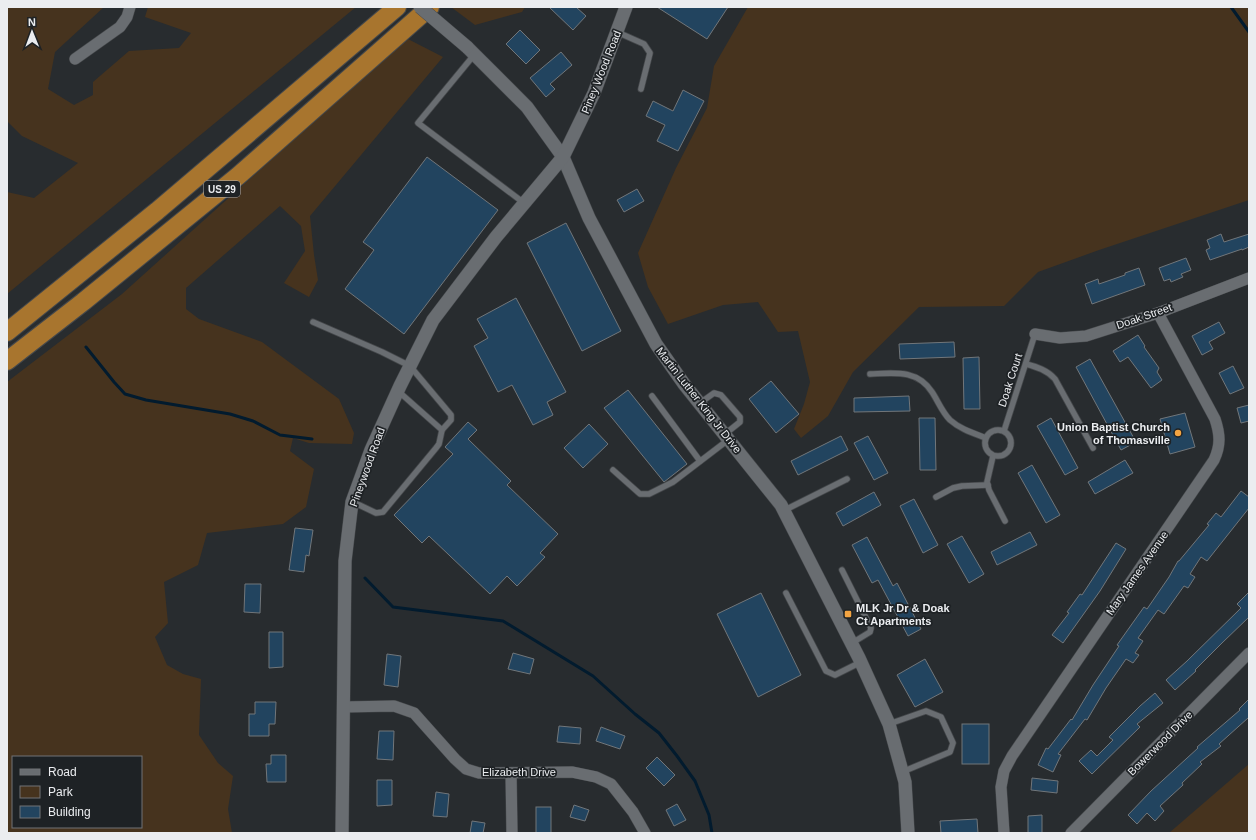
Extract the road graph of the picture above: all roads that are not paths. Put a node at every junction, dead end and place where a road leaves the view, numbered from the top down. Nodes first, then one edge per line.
1 (130, 7) edge
2 (397, 7) edge
3 (420, 7) edge
4 (430, 7) edge
5 (626, 7) edge
6 (617, 32) junction
7 (471, 51) junction
8 (75, 59) dead end
9 (641, 89) dead end
10 (563, 157) junction
11 (524, 204) junction
12 (1249, 278) edge
13 (1158, 312) junction
14 (313, 322) dead end
15 (7, 332) edge
16 (1035, 334) joint
17 (7, 361) edge
18 (1026, 364) junction
19 (410, 366) junction
20 (870, 374) dead end
21 (398, 391) junction
22 (652, 396) dead end
23 (700, 403) junction
24 (442, 430) junction
25 (1004, 431) junction
26 (727, 437) junction
27 (986, 438) junction
28 (1093, 448) dead end
29 (992, 456) junction
30 (700, 461) junction
31 (613, 470) dead end
32 (847, 480) dead end
33 (988, 484) junction
34 (936, 497) dead end
35 (352, 502) junction
36 (784, 511) junction
37 (1005, 521) dead end
38 (842, 570) dead end
39 (786, 593) dead end
40 (851, 643) junction
41 (1249, 653) edge
42 (861, 662) junction
43 (343, 707) junction
44 (889, 724) junction
45 (902, 772) junction
46 (511, 773) junction
47 (342, 833) edge
48 (512, 833) edge
49 (645, 833) edge
50 (908, 833) edge
51 (1004, 833) edge
52 (1071, 833) edge

1 - 8 street
2 - 15 highway, US 29
3 - 7 street, Martin Luther King Jr Drive, bridge
4 - 17 highway, US 29
5 - 6 street, Piney Wood Road
6 - 9 lane
6 - 10 street, Piney Wood Road
7 - 10 street, Martin Luther King Jr Drive
7 - 11 lane
10 - 11 street, Pineywood Road
10 - 23 street, Martin Luther King Jr Drive
11 - 19 street, Pineywood Road
12 - 13 street, Doak Street
13 - 16 street, Doak Street
13 - 51 street, Mary James Avenue
14 - 19 lane
16 - 18 lane, Doak Court
18 - 25 lane, Doak Court
18 - 28 lane
19 - 21 street, Pineywood Road
19 - 24 lane
20 - 27 lane
21 - 24 lane
21 - 35 street, Pineywood Road
22 - 30 lane
23 - 26 street, Martin Luther King Jr Drive
23 - 26 lane
24 - 35 lane
25 - 27 lane
25 - 29 lane
26 - 30 lane
26 - 36 street, Martin Luther King Jr Drive
27 - 29 lane
29 - 33 lane
30 - 31 lane
32 - 36 lane
33 - 34 lane
33 - 37 lane
35 - 43 street, Pineywood Road
36 - 40 street, Martin Luther King Jr Drive
38 - 40 lane
39 - 42 lane
40 - 42 street, Martin Luther King Jr Drive
41 - 52 street, Bowerwood Drive
42 - 44 street, Martin Luther King Jr Drive
43 - 46 street, Elizabeth Drive
43 - 47 street, Pineywood Road
44 - 45 street, Martin Luther King Jr Drive
44 - 45 lane
45 - 50 street, Martin Luther King Jr Drive
46 - 48 street
46 - 49 street, Elizabeth Drive

